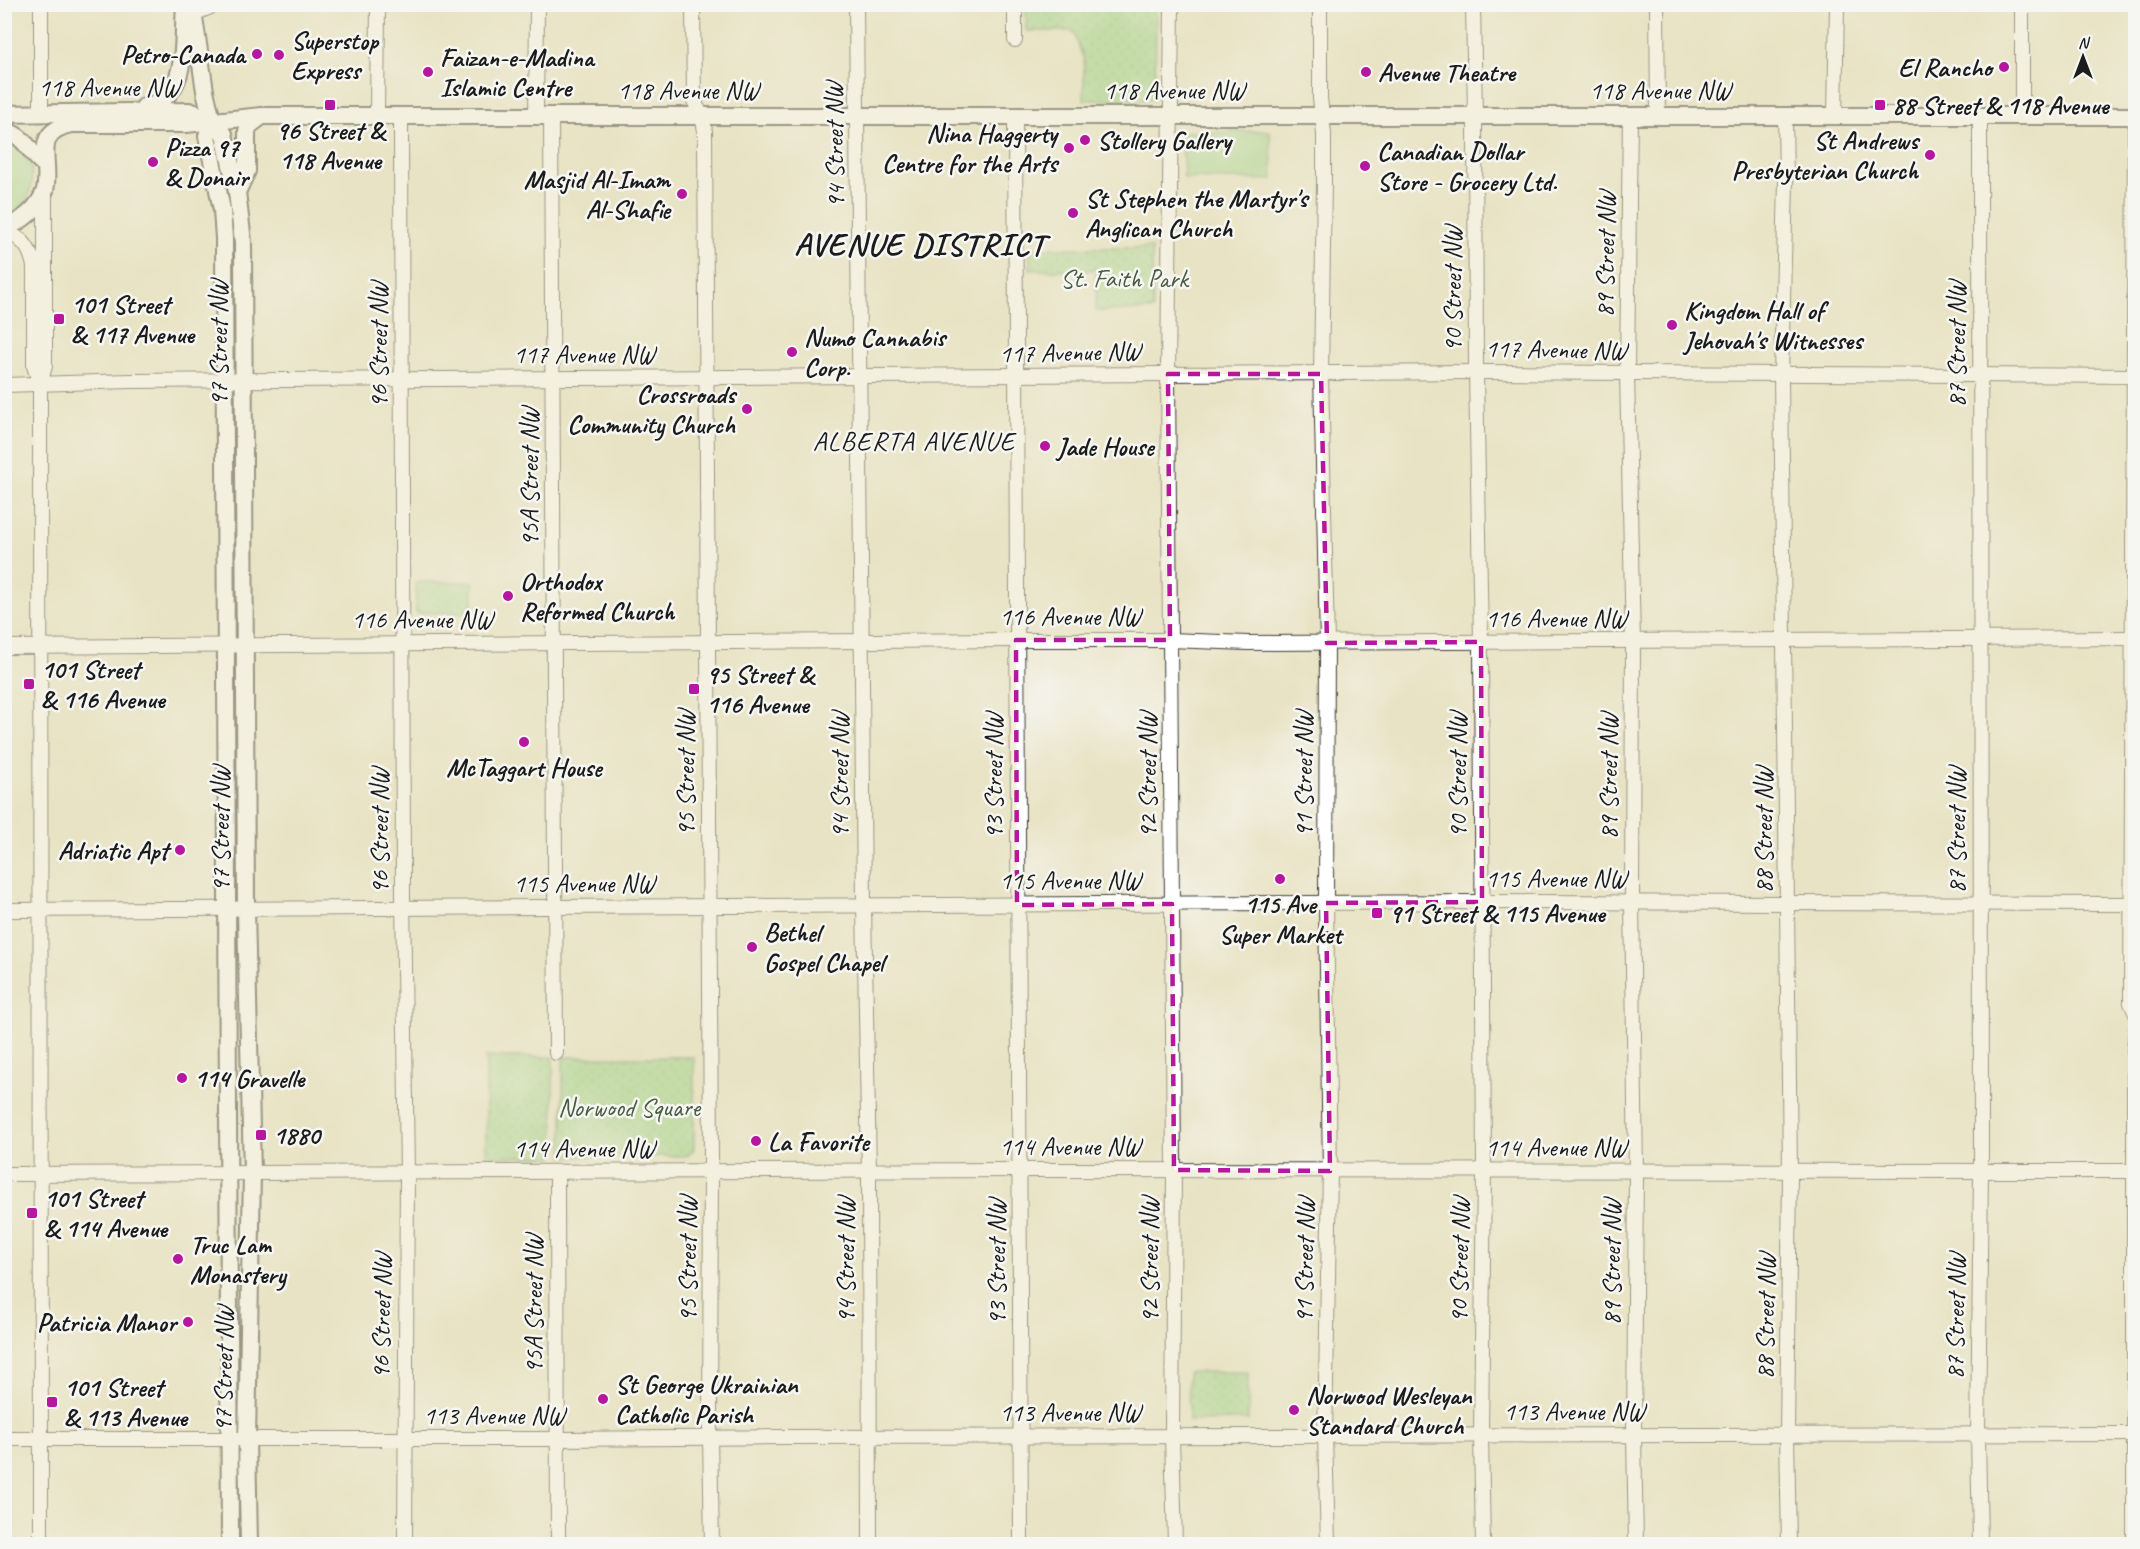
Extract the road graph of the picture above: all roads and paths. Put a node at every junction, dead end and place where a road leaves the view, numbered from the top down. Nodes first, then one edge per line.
1 (41, 4) edge
2 (218, 4) edge
3 (378, 4) edge
4 (537, 4) edge
5 (693, 4) edge
6 (856, 4) edge
7 (1015, 4) edge
8 (1172, 4) edge
9 (1320, 4) edge
10 (1473, 4) edge
11 (1658, 4) edge
12 (1837, 4) edge
13 (2022, 4) edge
14 (190, 8) edge
15 (1016, 40) dead end
16 (126, 111) junction
17 (41, 112) junction
18 (4, 114) edge
19 (262, 116) junction
20 (377, 116) junction
21 (400, 116) junction
22 (543, 116) junction
23 (702, 116) junction
24 (857, 116) junction
25 (1015, 116) junction
26 (1172, 116) junction
27 (1322, 116) junction
28 (1475, 116) junction
29 (1630, 116) junction
30 (1658, 116) junction
31 (1785, 116) junction
32 (1835, 116) junction
33 (1980, 116) junction
34 (2022, 116) junction
35 (2135, 116) edge
36 (212, 120) junction
37 (4, 130) edge
38 (45, 165) junction
39 (45, 189) junction
40 (237, 192) junction
41 (4, 230) edge
42 (1476, 372) junction
43 (1168, 374) junction
44 (1321, 374) junction
45 (1627, 374) junction
46 (1979, 374) junction
47 (1781, 375) junction
48 (1015, 376) junction
49 (2134, 376) edge
50 (860, 377) junction
51 (552, 378) junction
52 (707, 378) junction
53 (402, 379) junction
54 (225, 381) junction
55 (243, 381) junction
56 (4, 385) edge
57 (40, 385) junction
58 (2134, 638) edge
59 (1016, 640) junction
60 (1170, 640) junction
61 (862, 641) junction
62 (1785, 641) junction
63 (1981, 641) junction
64 (554, 642) junction
65 (708, 642) junction
66 (1481, 642) junction
67 (1633, 642) junction
68 (402, 643) junction
69 (1327, 643) junction
70 (245, 644) junction
71 (226, 645) junction
72 (40, 646) junction
73 (4, 647) edge
74 (1482, 902) junction
75 (1632, 902) junction
76 (1326, 903) junction
77 (1787, 903) junction
78 (1172, 904) junction
79 (1980, 904) junction
80 (2134, 904) edge
81 (1017, 905) junction
82 (710, 906) junction
83 (864, 906) junction
84 (556, 908) junction
85 (246, 909) junction
86 (403, 909) junction
87 (4, 910) edge
88 (41, 910) junction
89 (228, 910) junction
90 (2136, 1014) edge
91 (2136, 1031) edge
92 (556, 1053) dead end
93 (1020, 1170) junction
94 (1174, 1170) junction
95 (711, 1171) junction
96 (869, 1171) junction
97 (1330, 1171) junction
98 (1484, 1171) junction
99 (1636, 1171) junction
100 (1790, 1171) junction
101 (1981, 1171) junction
102 (2135, 1171) edge
103 (407, 1172) junction
104 (557, 1172) junction
105 (228, 1173) junction
106 (252, 1173) junction
107 (4, 1174) edge
108 (42, 1174) junction
109 (1978, 1434) junction
110 (2134, 1434) edge
111 (1481, 1435) junction
112 (1634, 1435) junction
113 (1787, 1435) junction
114 (1019, 1436) junction
115 (1172, 1436) junction
116 (1325, 1436) junction
117 (710, 1437) junction
118 (868, 1437) junction
119 (4, 1439) edge
120 (41, 1439) junction
121 (228, 1439) junction
122 (247, 1439) junction
123 (404, 1439) junction
124 (557, 1439) junction
125 (41, 1545) edge
126 (230, 1545) edge
127 (249, 1545) edge
128 (405, 1545) edge
129 (558, 1545) edge
130 (712, 1545) edge
131 (870, 1545) edge
132 (1021, 1545) edge
133 (1175, 1545) edge
134 (1328, 1545) edge
135 (1483, 1545) edge
136 (1636, 1545) edge
137 (1789, 1545) edge
138 (1980, 1545) edge
139 (2134, 1545) edge

1 - 17 street
2 - 14 street
3 - 20 street
4 - 22 street, 95A Street NW
5 - 23 street, 95 Street NW
6 - 24 street, 94 Street NW
7 - 15 street
8 - 26 street, 92 Street NW
9 - 27 street, 91 Street NW
10 - 28 street, 90 Street NW
11 - 30 street
12 - 32 street
13 - 34 street
14 - 16 main road
14 - 36 main road, 97 Street NW
16 - 17 main road, 118 Avenue NW
16 - 36 main road, 118 Avenue NW
17 - 18 main road, 118 Avenue NW
19 - 20 main road, 118 Avenue NW
19 - 36 main road, 118 Avenue NW
19 - 40 main road
20 - 21 main road, 118 Avenue NW
21 - 22 main road, 118 Avenue NW
21 - 53 street, 96 Street NW
22 - 23 main road, 118 Avenue NW
22 - 51 street, 95A Street NW
23 - 24 main road, 118 Avenue NW
23 - 52 street, 95 Street NW
24 - 25 main road, 118 Avenue NW
24 - 50 street, 94 Street NW
25 - 26 main road, 118 Avenue NW
25 - 48 street, 93 Street NW
26 - 27 main road, 118 Avenue NW
26 - 43 street, 92 Street NW
27 - 28 main road, 118 Avenue NW
27 - 44 street, 91 Street NW
28 - 29 main road, 118 Avenue NW
28 - 42 street, 90 Street NW
29 - 30 main road, 118 Avenue NW
29 - 45 street, 89 Street NW
30 - 31 main road, 118 Avenue NW
31 - 32 main road, 118 Avenue NW
31 - 47 street, 88 Street NW
32 - 33 main road, 118 Avenue NW
33 - 34 main road, 118 Avenue NW
33 - 46 street, 87 Street NW
34 - 35 main road, 118 Avenue NW
35 - 49 street
36 - 38 main road, 118 Avenue NW
36 - 40 main road, 97 Street NW
36 - 54 main road, 97 Street NW
37 - 38 main road
38 - 39 main road, 118 Avenue NW
39 - 41 main road
39 - 57 street
40 - 55 main road, 97 Street NW
41 - 57 street
42 - 44 street, 117 Avenue NW
42 - 45 street, 117 Avenue NW
42 - 66 street, 90 Street NW
43 - 44 street, 117 Avenue NW
43 - 48 street, 117 Avenue NW
43 - 60 street, 92 Street NW
44 - 69 street, 91 Street NW
45 - 47 street, 117 Avenue NW
45 - 67 street, 89 Street NW
46 - 47 street, 117 Avenue NW
46 - 49 street, 117 Avenue NW
46 - 63 street, 87 Street NW
47 - 62 street, 88 Street NW
48 - 50 street, 117 Avenue NW
48 - 59 street, 93 Street NW
49 - 58 street
50 - 52 street, 117 Avenue NW
50 - 61 street, 94 Street NW
51 - 52 street, 117 Avenue NW
51 - 53 street, 117 Avenue NW
51 - 64 street, 95A Street NW
52 - 65 street, 95 Street NW
53 - 55 street, 117 Avenue NW
53 - 68 street, 96 Street NW
54 - 55 street, 117 Avenue NW
54 - 57 street, 117 Avenue NW
54 - 71 main road, 97 Street NW
55 - 70 main road, 97 Street NW
56 - 57 street, 117 Avenue NW
57 - 72 street
58 - 63 street, 116 Avenue NW
58 - 80 street
59 - 60 street, 116 Avenue NW
59 - 61 street, 116 Avenue NW
59 - 81 street, 93 Street NW
60 - 69 street, 116 Avenue NW
60 - 78 street, 92 Street NW
61 - 65 street, 116 Avenue NW
61 - 83 street, 94 Street NW
62 - 63 street, 116 Avenue NW
62 - 67 street, 116 Avenue NW
62 - 77 street, 88 Street NW
63 - 79 street, 87 Street NW
64 - 65 street, 116 Avenue NW
64 - 68 street, 116 Avenue NW
64 - 84 street, 95A Street NW
65 - 82 street, 95 Street NW
66 - 67 street, 116 Avenue NW
66 - 69 street, 116 Avenue NW
66 - 74 street, 90 Street NW
67 - 75 street, 89 Street NW
68 - 70 street, 116 Avenue NW
68 - 86 street, 96 Street NW
69 - 76 street, 91 Street NW
70 - 71 street, 116 Avenue NW
70 - 85 main road, 97 Street NW
71 - 72 street, 116 Avenue NW
71 - 89 main road, 97 Street NW
72 - 73 street, 116 Avenue NW
72 - 88 street
74 - 75 street, 115 Avenue NW
74 - 76 street, 115 Avenue NW
74 - 98 street, 90 Street NW
75 - 77 street, 115 Avenue NW
75 - 99 street, 89 Street NW
76 - 78 street, 115 Avenue NW
76 - 97 street, 91 Street NW
77 - 79 street, 115 Avenue NW
77 - 100 street, 88 Street NW
78 - 81 street, 115 Avenue NW
78 - 94 street, 92 Street NW
79 - 80 street, 115 Avenue NW
79 - 101 street, 87 Street NW
80 - 90 street
81 - 83 street, 115 Avenue NW
81 - 93 street, 93 Street NW
82 - 83 street, 115 Avenue NW
82 - 84 street, 115 Avenue NW
82 - 95 street, 95 Street NW
83 - 96 street, 94 Street NW
84 - 86 street, 115 Avenue NW
84 - 92 street, 95A Street NW
85 - 86 street, 115 Avenue NW
85 - 89 street, 115 Avenue NW
85 - 106 main road, 97 Street NW
86 - 103 street, 96 Street NW
87 - 88 street, 115 Avenue NW
88 - 89 street, 115 Avenue NW
88 - 108 street
89 - 105 main road, 97 Street NW
91 - 102 street
93 - 94 street, 114 Avenue NW
93 - 96 street, 114 Avenue NW
93 - 114 street, 93 Street NW
94 - 97 street, 114 Avenue NW
94 - 115 street, 92 Street NW
95 - 96 street, 114 Avenue NW
95 - 104 street, 114 Avenue NW
95 - 117 street, 95 Street NW
96 - 118 street, 94 Street NW
97 - 98 street, 114 Avenue NW
97 - 116 street, 91 Street NW
98 - 99 street, 114 Avenue NW
98 - 111 street, 90 Street NW
99 - 100 street, 114 Avenue NW
99 - 112 street, 89 Street NW
100 - 101 street, 114 Avenue NW
100 - 113 street, 88 Street NW
101 - 102 street, 114 Avenue NW
101 - 109 street, 87 Street NW
102 - 110 street
103 - 104 street, 114 Avenue NW
103 - 106 street, 114 Avenue NW
103 - 123 street, 96 Street NW
104 - 124 street, 95A Street NW
105 - 106 street, 114 Avenue NW
105 - 108 street, 114 Avenue NW
105 - 121 main road, 97 Street NW
106 - 122 main road, 97 Street NW
107 - 108 street, 114 Avenue NW
108 - 120 street
109 - 110 street, 113 Avenue NW
109 - 113 street, 113 Avenue NW
109 - 138 street, 87 Street NW
110 - 139 street
111 - 112 street, 113 Avenue NW
111 - 116 street, 113 Avenue NW
111 - 135 street, 90 Street NW
112 - 113 street, 113 Avenue NW
112 - 136 street, 89 Street NW
113 - 137 street, 88 Street NW
114 - 115 street, 113 Avenue NW
114 - 118 street, 113 Avenue NW
114 - 132 street, 93 Street NW
115 - 116 street, 113 Avenue NW
115 - 133 street, 92 Street NW
116 - 134 street, 91 Street NW
117 - 118 street, 113 Avenue NW
117 - 124 street, 113 Avenue NW
117 - 130 street, 95 Street NW
118 - 131 street, 94 Street NW
119 - 120 street, 113 Avenue NW
120 - 121 street, 113 Avenue NW
120 - 125 street
121 - 122 street, 113 Avenue NW
121 - 126 main road, 97 Street NW
122 - 123 street, 113 Avenue NW
122 - 127 main road, 97 Street NW
123 - 124 street, 113 Avenue NW
123 - 128 street, 96 Street NW
124 - 129 street, 95A Street NW

